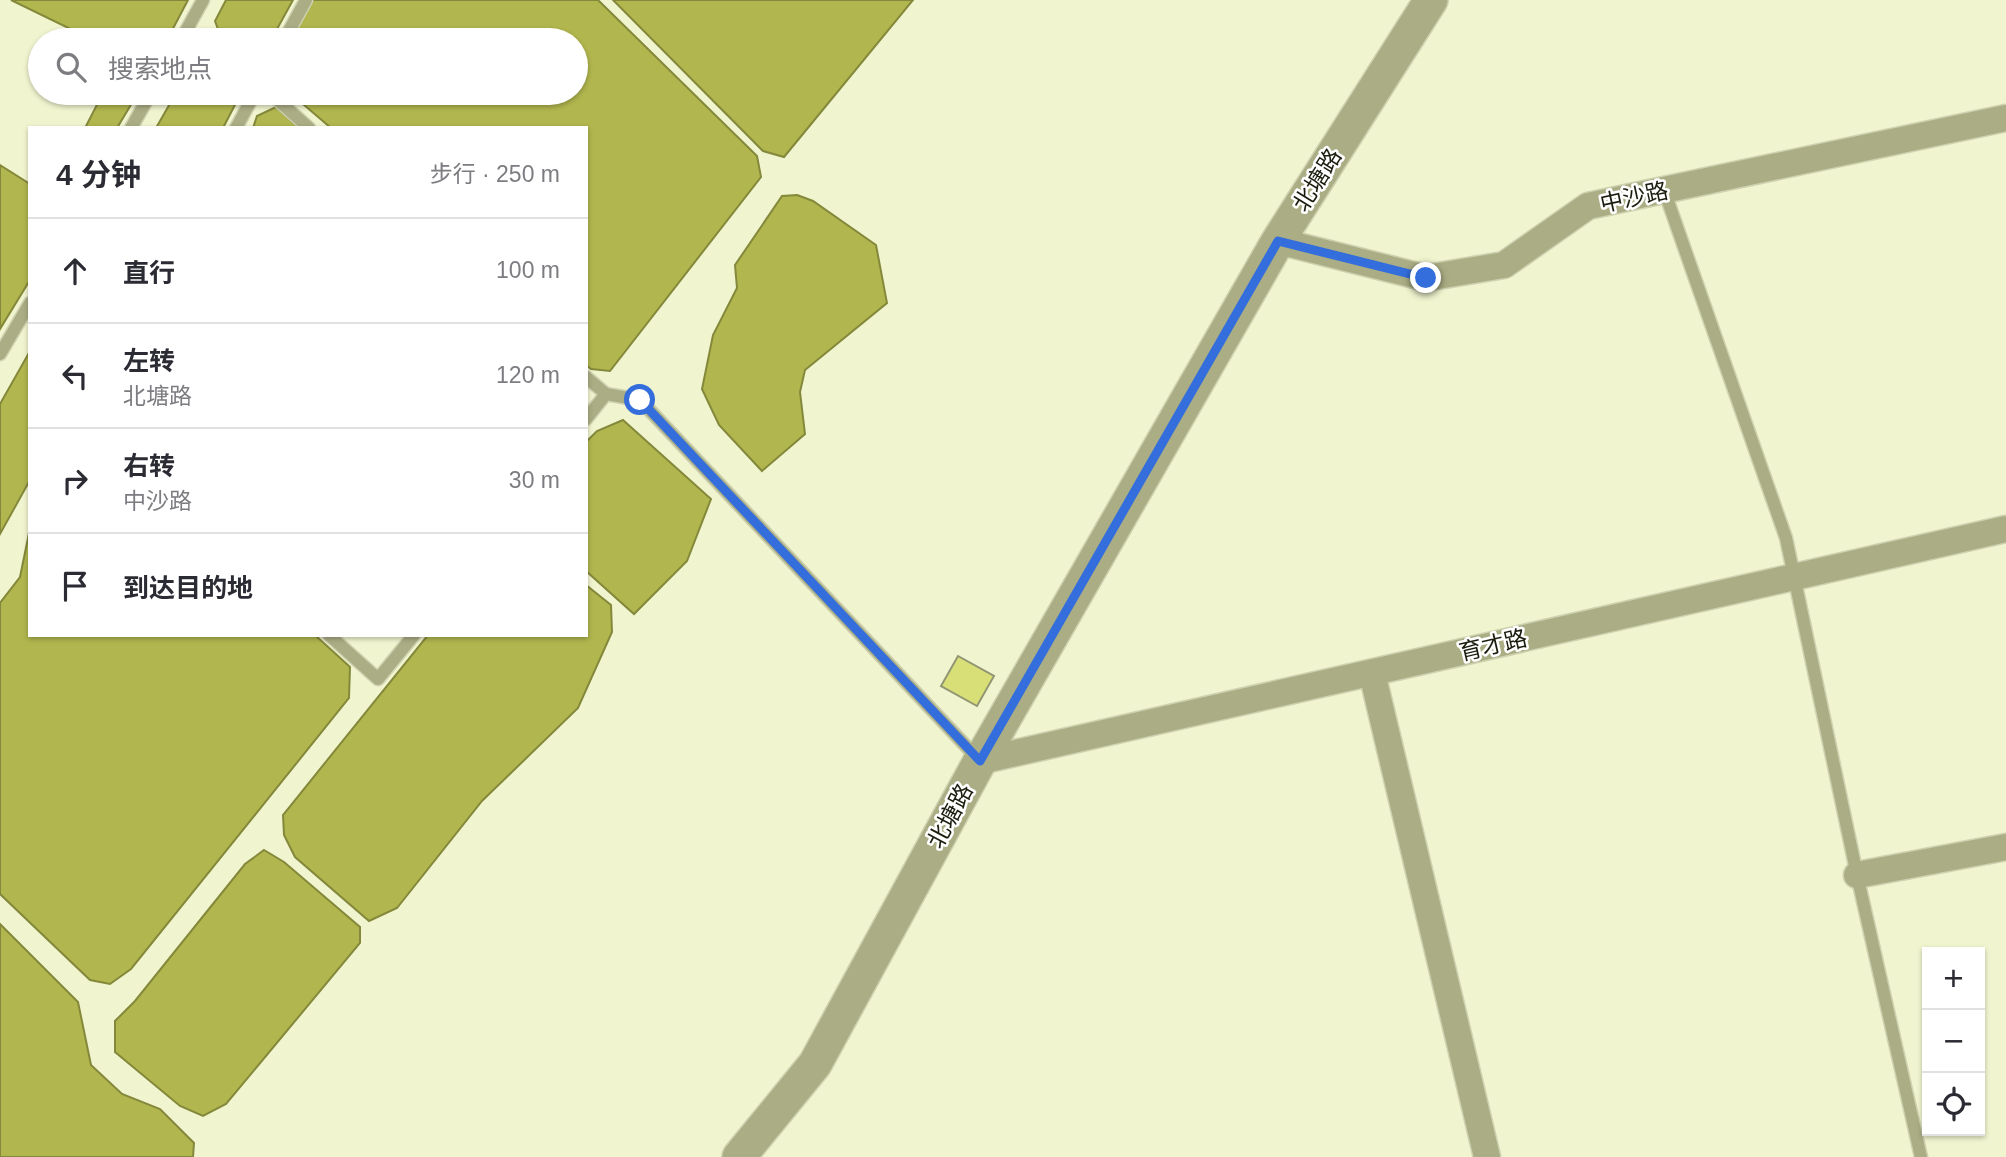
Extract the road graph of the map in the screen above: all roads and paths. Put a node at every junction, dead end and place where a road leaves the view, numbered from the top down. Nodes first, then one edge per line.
1 (202, 0) edge
2 (306, 0) edge
3 (1423, 6) edge
4 (187, 28) edge
5 (291, 28) edge
6 (144, 105) edge
7 (249, 105) edge
8 (283, 105) edge
9 (2006, 118) edge
10 (132, 126) edge
11 (237, 126) edge
12 (307, 126) edge
13 (1664, 190) junction
14 (1278, 241) junction
15 (28, 306) edge
16 (0, 354) edge
17 (588, 379) edge
18 (606, 394) junction
19 (588, 416) edge
20 (2006, 529) edge
21 (1794, 578) junction
22 (331, 637) edge
23 (412, 637) edge
24 (1372, 673) junction
25 (980, 761) junction
26 (2006, 848) edge
27 (1857, 875) junction
28 (739, 1157) edge
29 (1486, 1157) edge
30 (1921, 1157) edge

1 - 4 lane
2 - 5 lane
3 - 14 street, 北塘路
6 - 10 lane
7 - 11 lane
8 - 12 lane
9 - 13 street, 中沙路
13 - 14 street, 中沙路
13 - 21 lane
14 - 25 street, 北塘路
15 - 16 lane
17 - 18 lane
18 - 19 lane
18 - 25 lane
20 - 21 street, 育才路
21 - 24 street, 育才路
21 - 27 lane
22 - 23 lane
24 - 25 street, 育才路
24 - 29 street
25 - 28 street, 北塘路
26 - 27 street
27 - 30 lane

